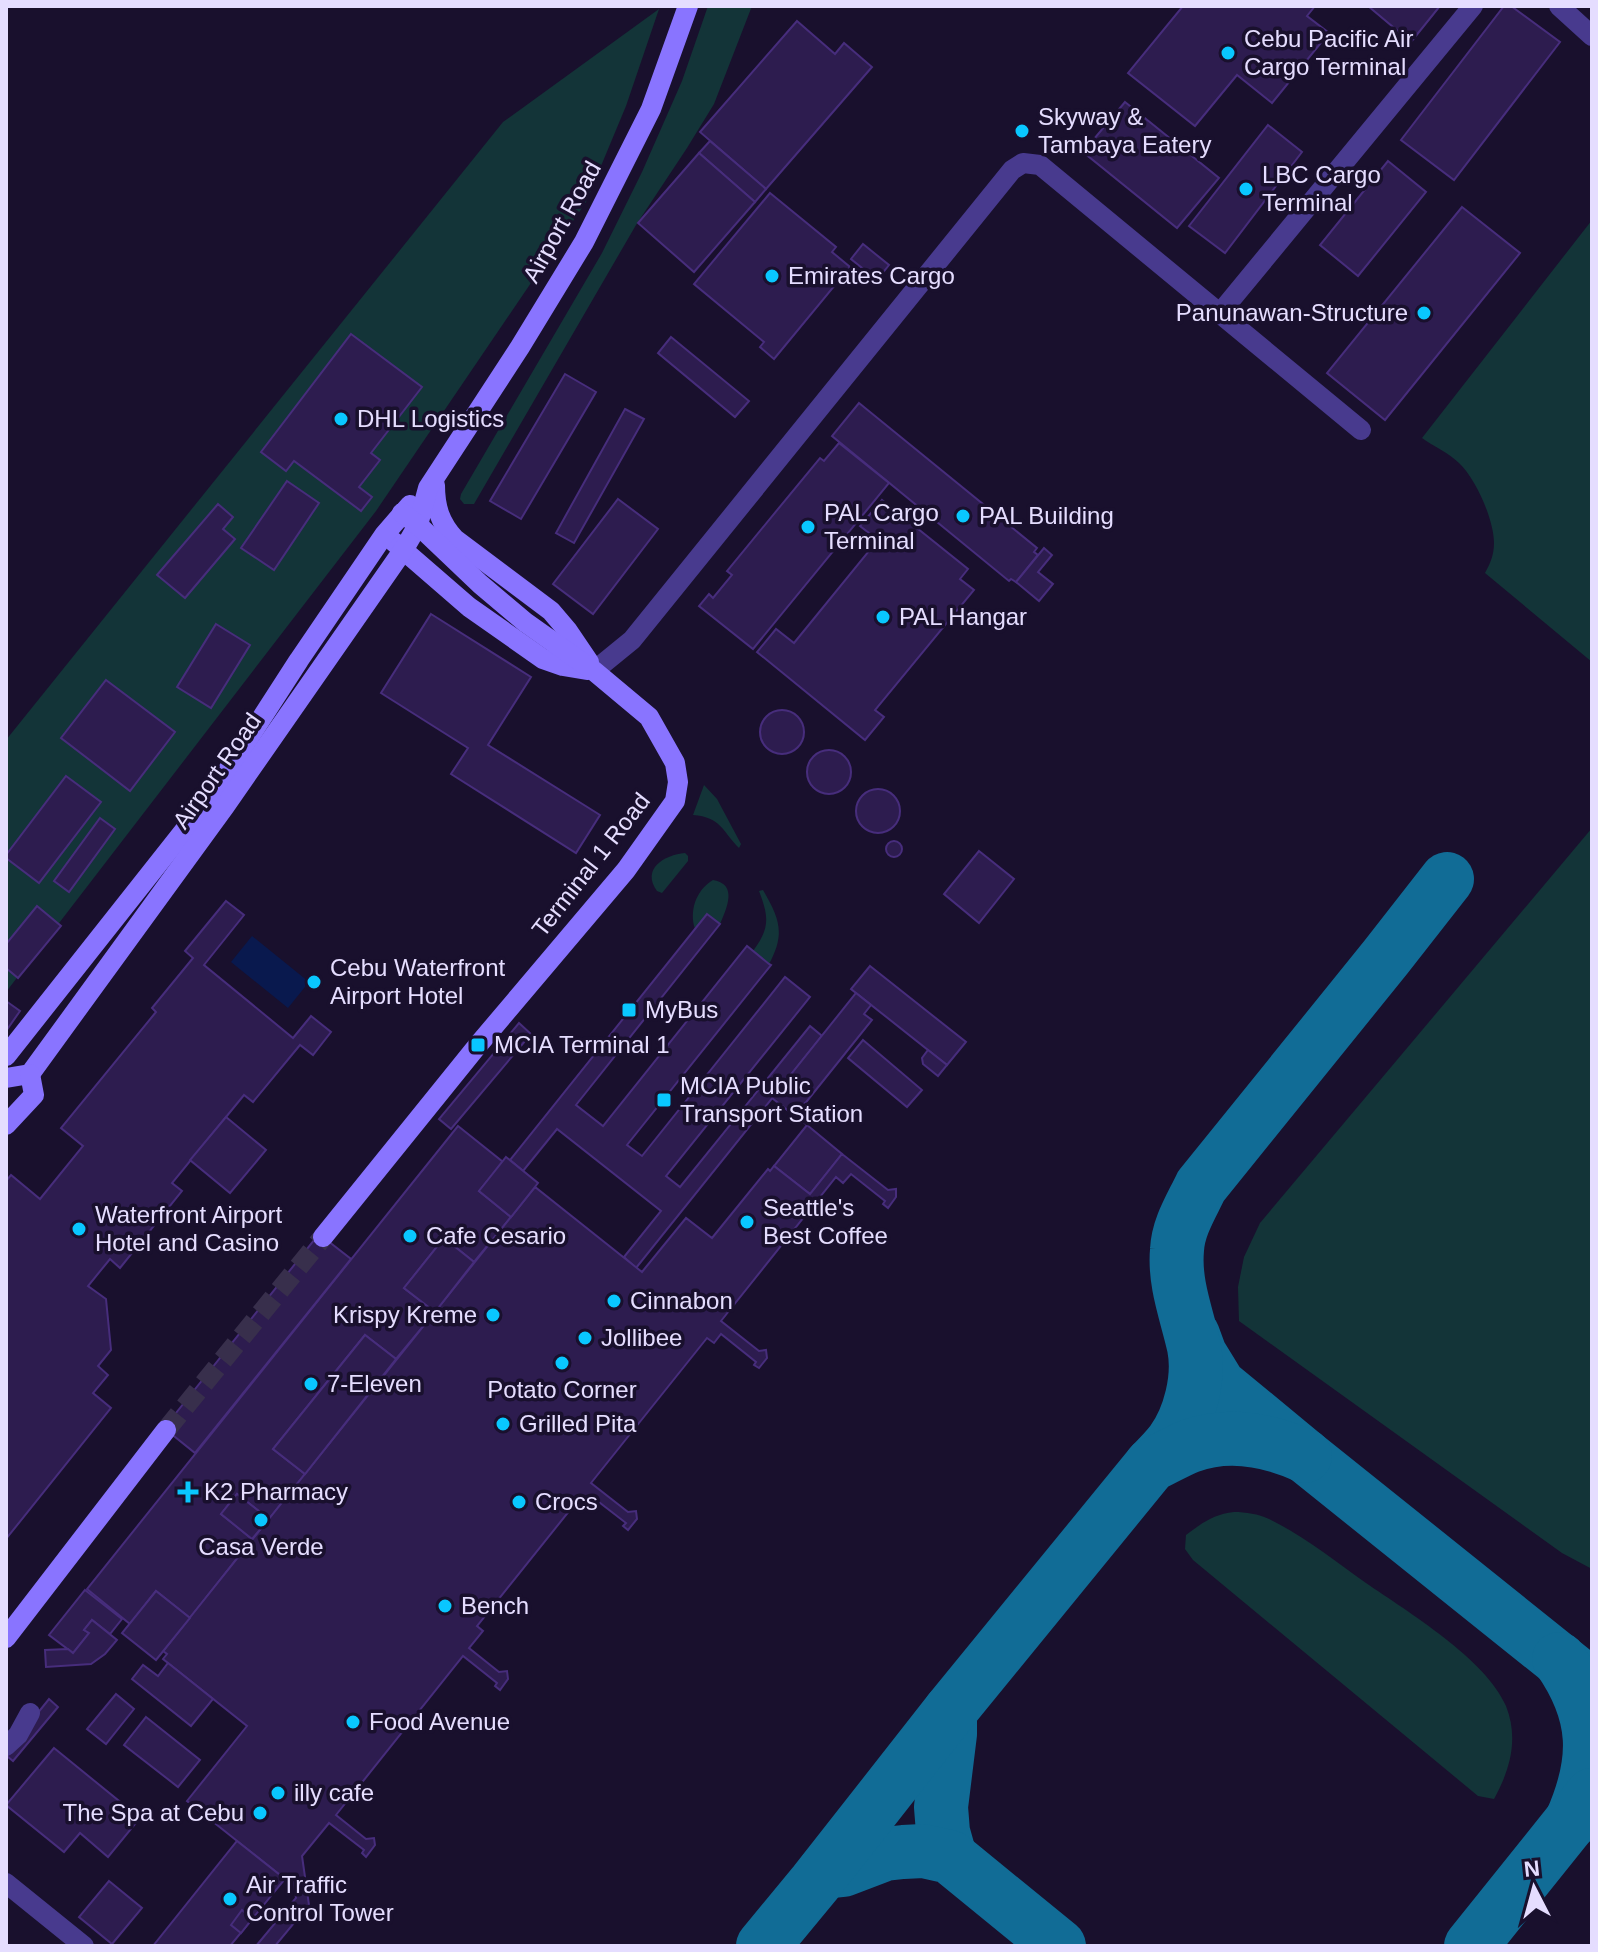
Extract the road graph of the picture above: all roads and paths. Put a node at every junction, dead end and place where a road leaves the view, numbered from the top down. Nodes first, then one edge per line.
1 (688, 6) edge
2 (1473, 6) edge
3 (1559, 6) edge
4 (1592, 36) edge
5 (1220, 313) junction
6 (1361, 430) dead end
7 (431, 483) junction
8 (410, 519) junction
9 (384, 535) junction
10 (404, 549) junction
11 (594, 671) junction
12 (6, 1056) edge
13 (30, 1074) junction
14 (6, 1078) edge
15 (6, 1125) edge
16 (323, 1237) tunnel mouth
17 (166, 1430) tunnel mouth
18 (6, 1638) edge
19 (30, 1713) dead end
20 (6, 1746) edge
21 (6, 1883) edge
22 (84, 1946) edge

1 - 7 street, Airport Road
2 - 5 street
3 - 4 street
5 - 6 street
5 - 11 street
7 - 8 street, Airport Road
7 - 11 street, Terminal 1 Road
8 - 9 street, Airport Road
8 - 10 street, Airport Road
8 - 11 street, Terminal 1 Road
9 - 10 street, Terminal 1 Road
9 - 12 street, Airport Road
10 - 11 street, Terminal 1 Road
10 - 13 street, Airport Road
11 - 16 street, Terminal 1 Road
13 - 14 street
13 - 15 street, Airport Road
17 - 18 street
19 - 20 street
21 - 22 street

